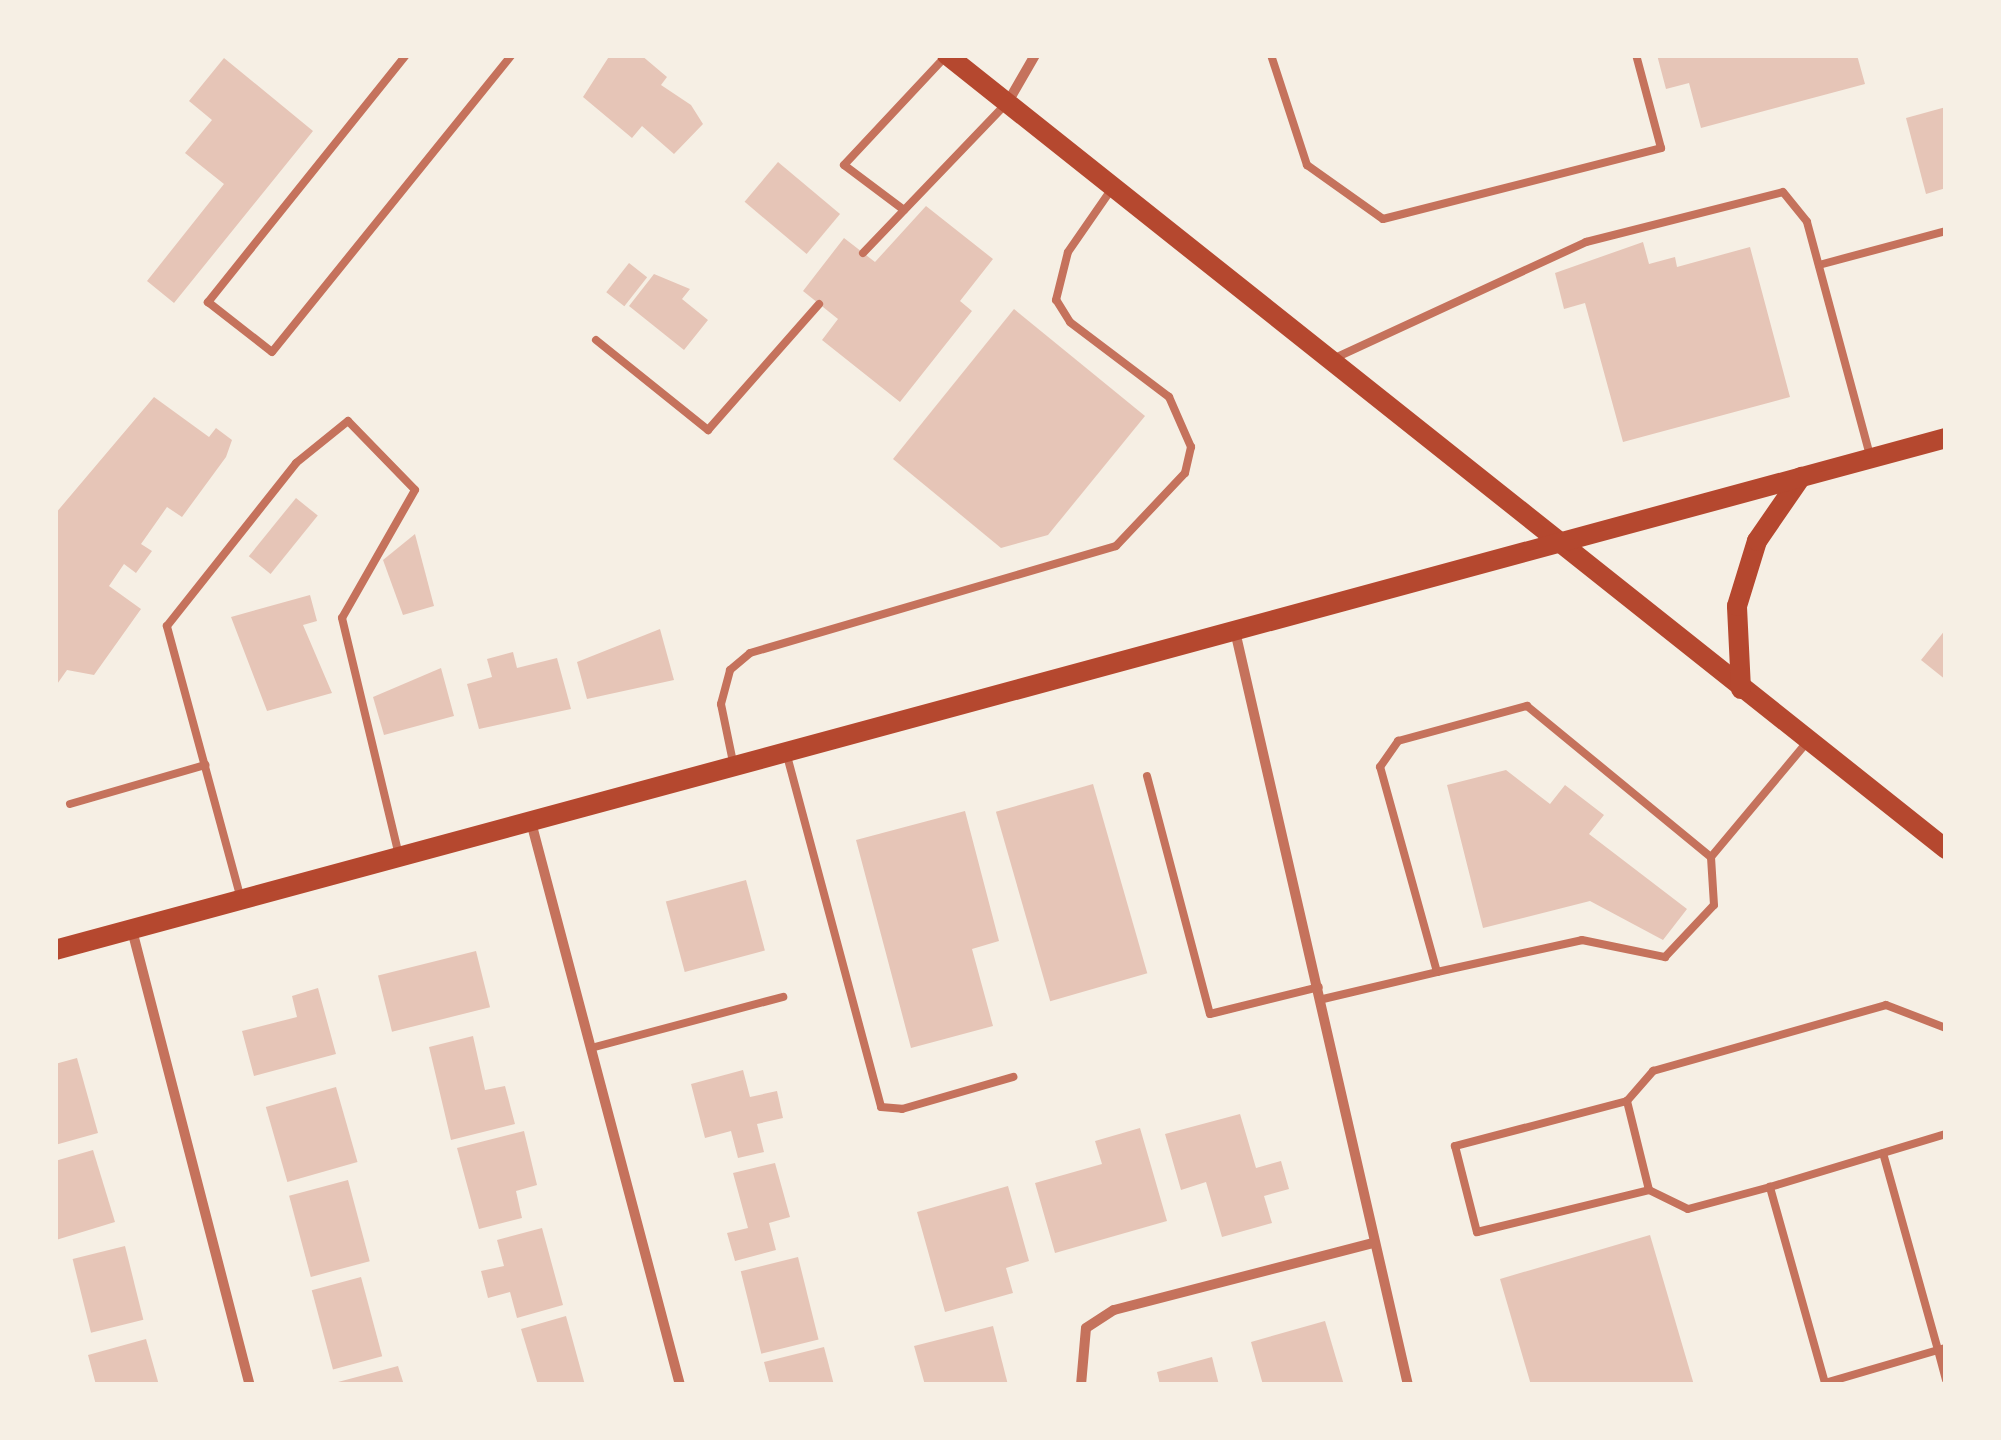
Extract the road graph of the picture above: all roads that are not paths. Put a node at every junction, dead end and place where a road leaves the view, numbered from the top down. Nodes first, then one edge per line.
1 (406, 55) edge
2 (512, 55) edge
3 (947, 55) edge
4 (1035, 55) edge
5 (1636, 55) edge
6 (1274, 56) edge
7 (1007, 103) junction
8 (1113, 187) junction
9 (904, 210) junction
10 (1946, 231) edge
11 (863, 253) dead end
12 (1819, 265) junction
13 (819, 304) dead end
14 (596, 340) dead end
15 (1330, 360) junction
16 (1946, 438) edge
17 (1871, 458) junction
18 (1801, 477) junction
19 (1559, 542) junction
20 (1235, 632) junction
21 (1742, 688) junction
22 (1808, 741) junction
23 (786, 752) junction
24 (205, 765) junction
25 (734, 766) junction
26 (1147, 776) dead end
27 (70, 804) dead end
28 (531, 820) junction
29 (1946, 849) edge
30 (400, 856) junction
31 (1710, 857) junction
32 (241, 899) junction
33 (132, 929) junction
34 (55, 950) edge
35 (1437, 972) junction
36 (1321, 993) junction
37 (783, 997) dead end
38 (1946, 1028) edge
39 (591, 1048) junction
40 (1014, 1077) dead end
41 (1627, 1101) junction
42 (1946, 1134) edge
43 (1883, 1153) junction
44 (1770, 1187) junction
45 (1649, 1190) junction
46 (1373, 1244) junction
47 (1942, 1349) edge
48 (1946, 1380) edge
49 (1822, 1384) edge
50 (250, 1385) edge
51 (680, 1385) edge
52 (1082, 1385) edge
53 (1408, 1385) edge

1 - 2 lane
3 - 7 main road
3 - 9 lane
4 - 7 street
5 - 6 lane
7 - 8 main road
7 - 9 lane
8 - 15 main road
8 - 25 lane
9 - 11 lane
10 - 12 lane
12 - 15 lane
12 - 17 lane
13 - 14 lane
15 - 19 main road
16 - 17 main road
17 - 18 main road
18 - 19 main road
18 - 21 main road
19 - 20 main road
19 - 21 main road
20 - 23 main road
20 - 36 street
21 - 22 main road
22 - 29 main road
22 - 31 lane
23 - 25 main road
23 - 40 lane
24 - 27 lane
24 - 30 lane
24 - 32 lane
25 - 28 main road
26 - 36 lane
28 - 30 main road
28 - 39 street
30 - 32 main road
31 - 35 lane
31 - 35 lane
32 - 33 main road
33 - 34 main road
33 - 50 street
35 - 36 lane
36 - 46 street
37 - 39 lane
38 - 41 lane
39 - 51 street
41 - 45 lane
41 - 45 lane
42 - 43 lane
43 - 44 lane
43 - 47 lane
44 - 45 lane
44 - 49 lane
46 - 52 street
46 - 53 street
47 - 48 lane
47 - 49 lane

